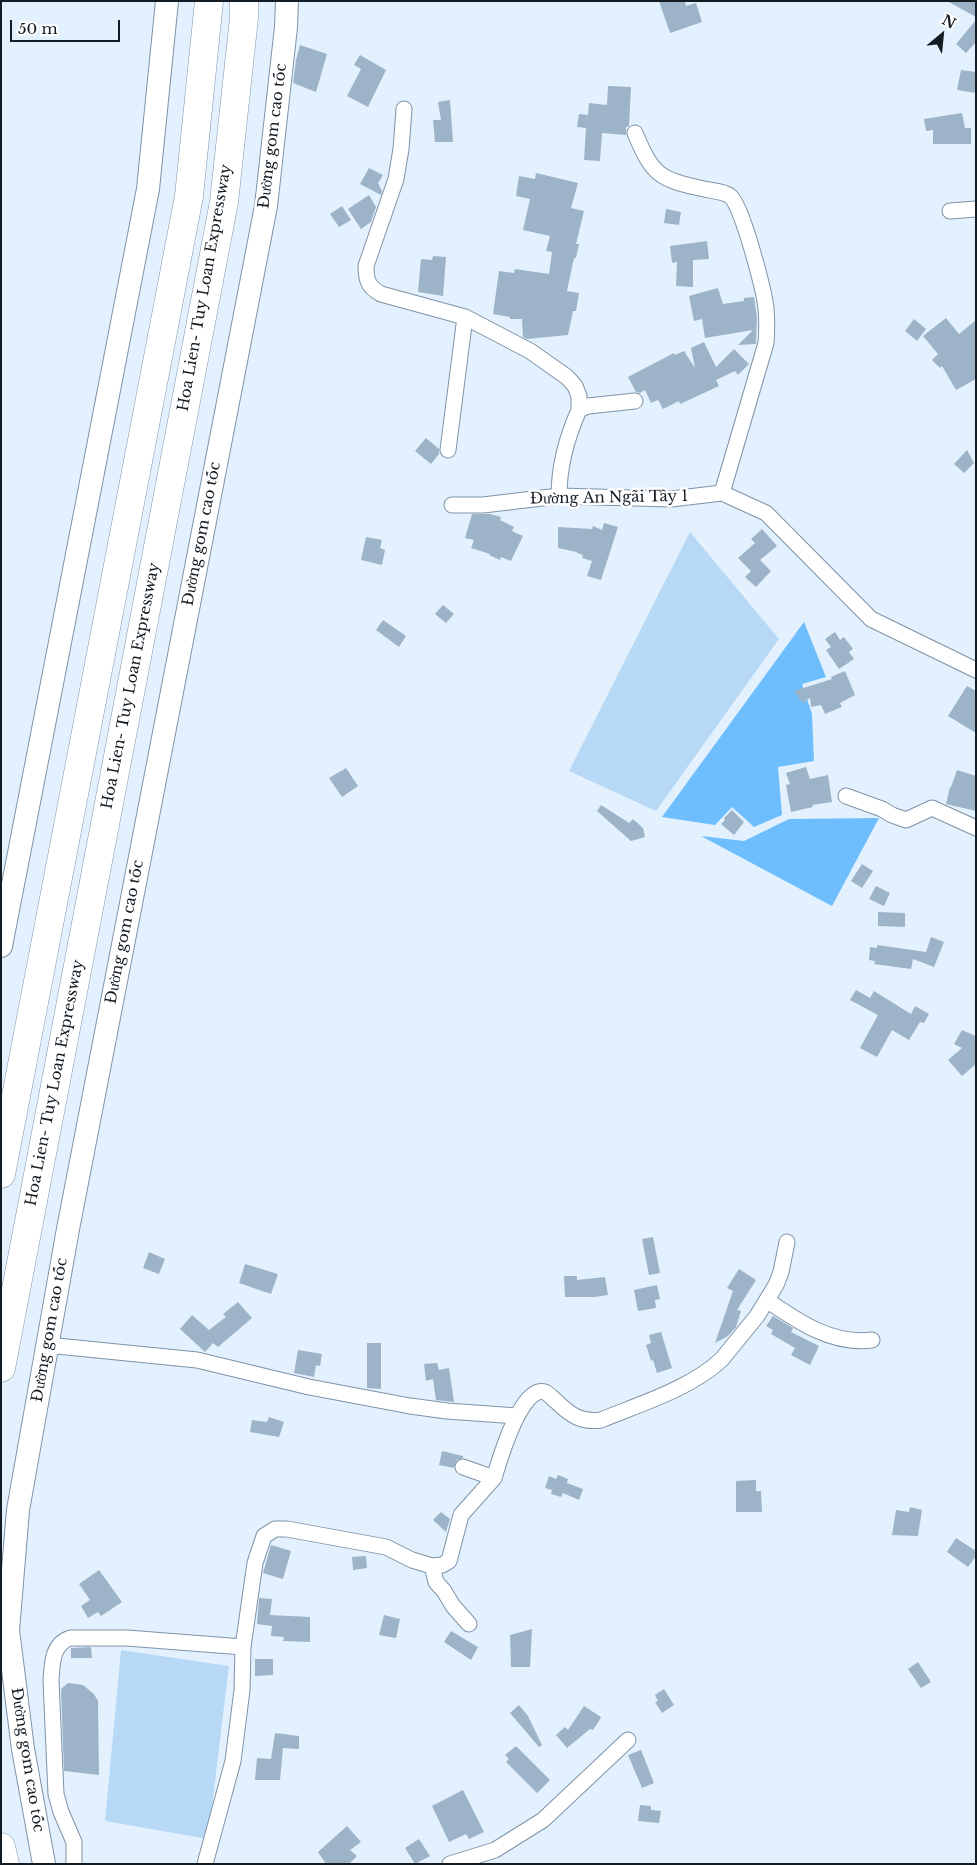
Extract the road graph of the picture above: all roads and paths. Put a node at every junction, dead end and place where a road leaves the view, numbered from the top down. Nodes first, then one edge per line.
1 (167, 1) edge
2 (209, 1) edge
3 (244, 1) edge
4 (287, 1) edge
5 (404, 109) dead end
6 (635, 133) dead end
7 (976, 209) edge
8 (950, 211) dead end
9 (466, 317) junction
10 (634, 401) dead end
11 (579, 410) junction
12 (448, 450) dead end
13 (722, 493) junction
14 (559, 496) junction
15 (452, 505) dead end
16 (976, 670) edge
17 (846, 796) dead end
18 (976, 828) edge
19 (1, 946) edge
20 (1, 1174) edge
21 (787, 1242) dead end
22 (768, 1301) junction
23 (872, 1340) dead end
24 (47, 1345) junction
25 (1, 1368) edge
26 (517, 1416) junction
27 (463, 1467) dead end
28 (494, 1478) junction
29 (432, 1566) junction
30 (469, 1624) dead end
31 (243, 1648) junction
32 (628, 1740) dead end
33 (1, 1847) edge
34 (5, 1864) edge
35 (44, 1864) edge
36 (74, 1864) edge
37 (205, 1864) edge
38 (450, 1864) edge

1 - 19 main road
2 - 20 highway
3 - 25 highway, Hoa Lien- Tuy Loan Expressway
4 - 24 main road, Đường gom cao tốc
5 - 9 street
6 - 13 street
7 - 8 street
9 - 11 street
9 - 12 street
10 - 11 street
11 - 14 street
13 - 14 street, Đường An Ngãi Tây 1
13 - 16 street
14 - 15 street, Đường An Ngãi Tây 1
17 - 18 street
21 - 22 street
22 - 23 street
22 - 26 street
24 - 26 street
24 - 35 main road, Đường gom cao tốc
26 - 28 street
27 - 28 street
28 - 29 street
29 - 30 street
29 - 31 street
31 - 36 street
31 - 37 street
32 - 38 street
33 - 34 highway

